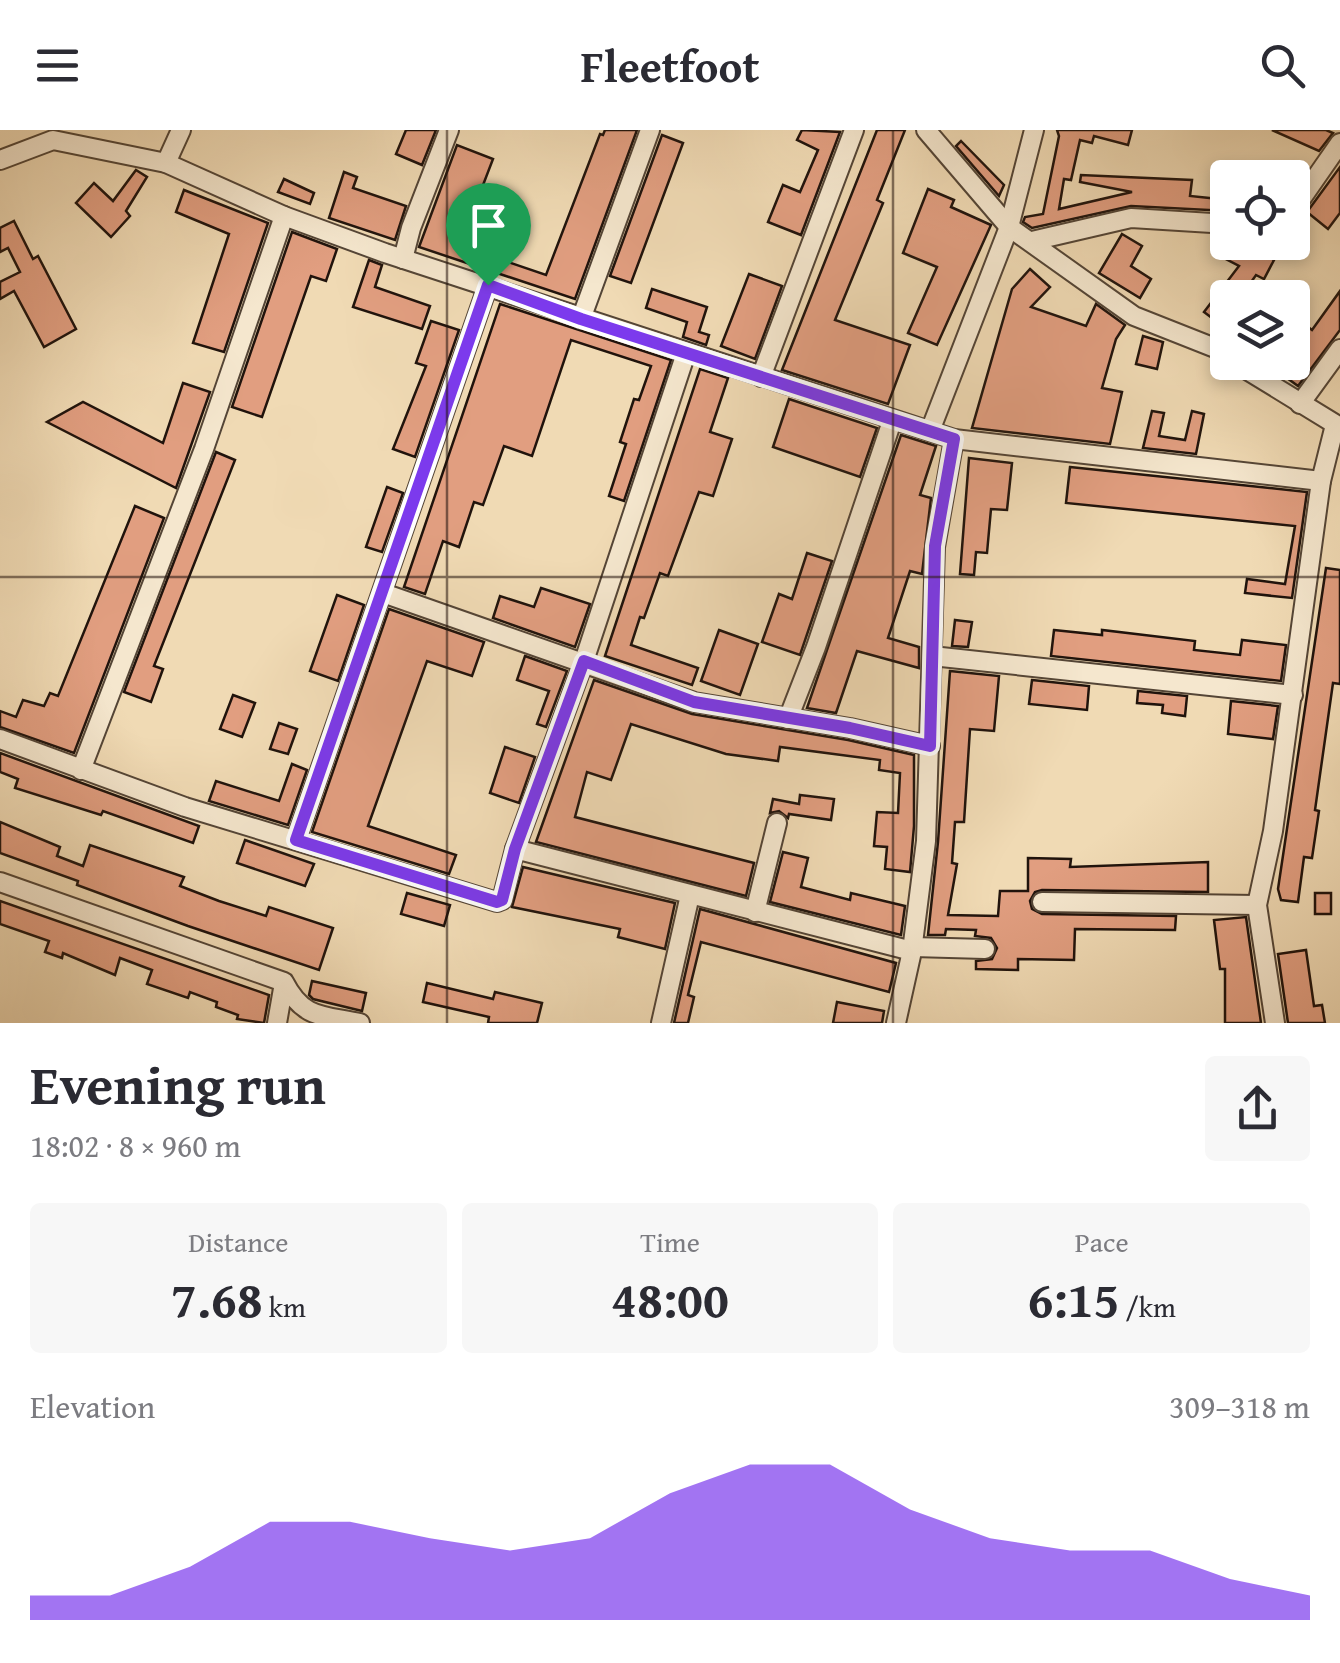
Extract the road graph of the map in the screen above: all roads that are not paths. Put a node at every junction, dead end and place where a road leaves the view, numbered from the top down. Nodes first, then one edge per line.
1 (181, 130) edge
2 (449, 130) edge
3 (650, 130) edge
4 (854, 130) edge
5 (926, 130) edge
6 (1034, 130) edge
7 (53, 135) edge
8 (1340, 143) edge
9 (0, 160) edge
10 (166, 163) junction
11 (1310, 186) edge
12 (284, 216) junction
13 (1210, 223) edge
14 (1009, 226) junction
15 (1032, 241) junction
16 (404, 259) junction
17 (488, 285) junction
18 (581, 319) junction
19 (1210, 346) edge
20 (1340, 349) edge
21 (686, 353) junction
22 (761, 376) junction
23 (1262, 380) edge
24 (1300, 404) junction
25 (892, 421) junction
26 (1337, 426) edge
27 (930, 432) junction
28 (954, 439) junction
29 (1321, 481) junction
30 (383, 592) junction
31 (932, 656) junction
32 (584, 661) junction
33 (1293, 696) junction
34 (788, 719) junction
35 (0, 739) edge
36 (930, 746) junction
37 (80, 770) junction
38 (777, 823) dead end
39 (296, 840) junction
40 (515, 849) junction
41 (0, 882) edge
42 (690, 895) junction
43 (1042, 902) dead end
44 (1258, 905) junction
45 (755, 912) junction
46 (912, 949) junction
47 (985, 949) dead end
48 (284, 982) junction
49 (277, 1023) edge
50 (360, 1023) edge
51 (661, 1023) edge
52 (896, 1023) edge
53 (1276, 1023) edge

1 - 10 street
2 - 16 street
3 - 18 street
4 - 22 street
5 - 14 street
6 - 14 street
7 - 9 street
7 - 10 street
8 - 11 street
10 - 12 street
12 - 16 street
12 - 37 street
13 - 15 street
14 - 15 street
14 - 27 street
15 - 19 street
16 - 17 street
17 - 18 street
17 - 30 street
18 - 21 street
20 - 24 street
21 - 22 street
21 - 32 street
22 - 25 street
23 - 24 street
24 - 26 street
25 - 27 street
25 - 34 street
26 - 29 street
27 - 28 street
28 - 29 street
28 - 31 street
29 - 33 street
30 - 32 street
30 - 39 street
31 - 33 street
31 - 36 street
32 - 34 street
32 - 40 street
33 - 44 street
34 - 36 street
35 - 37 street
36 - 46 street
37 - 39 street
38 - 45 street
39 - 40 street
40 - 42 street
41 - 48 street
42 - 45 street
42 - 51 street
43 - 44 street
44 - 53 street
45 - 46 street
46 - 47 street
46 - 52 street
48 - 49 street
48 - 50 street

